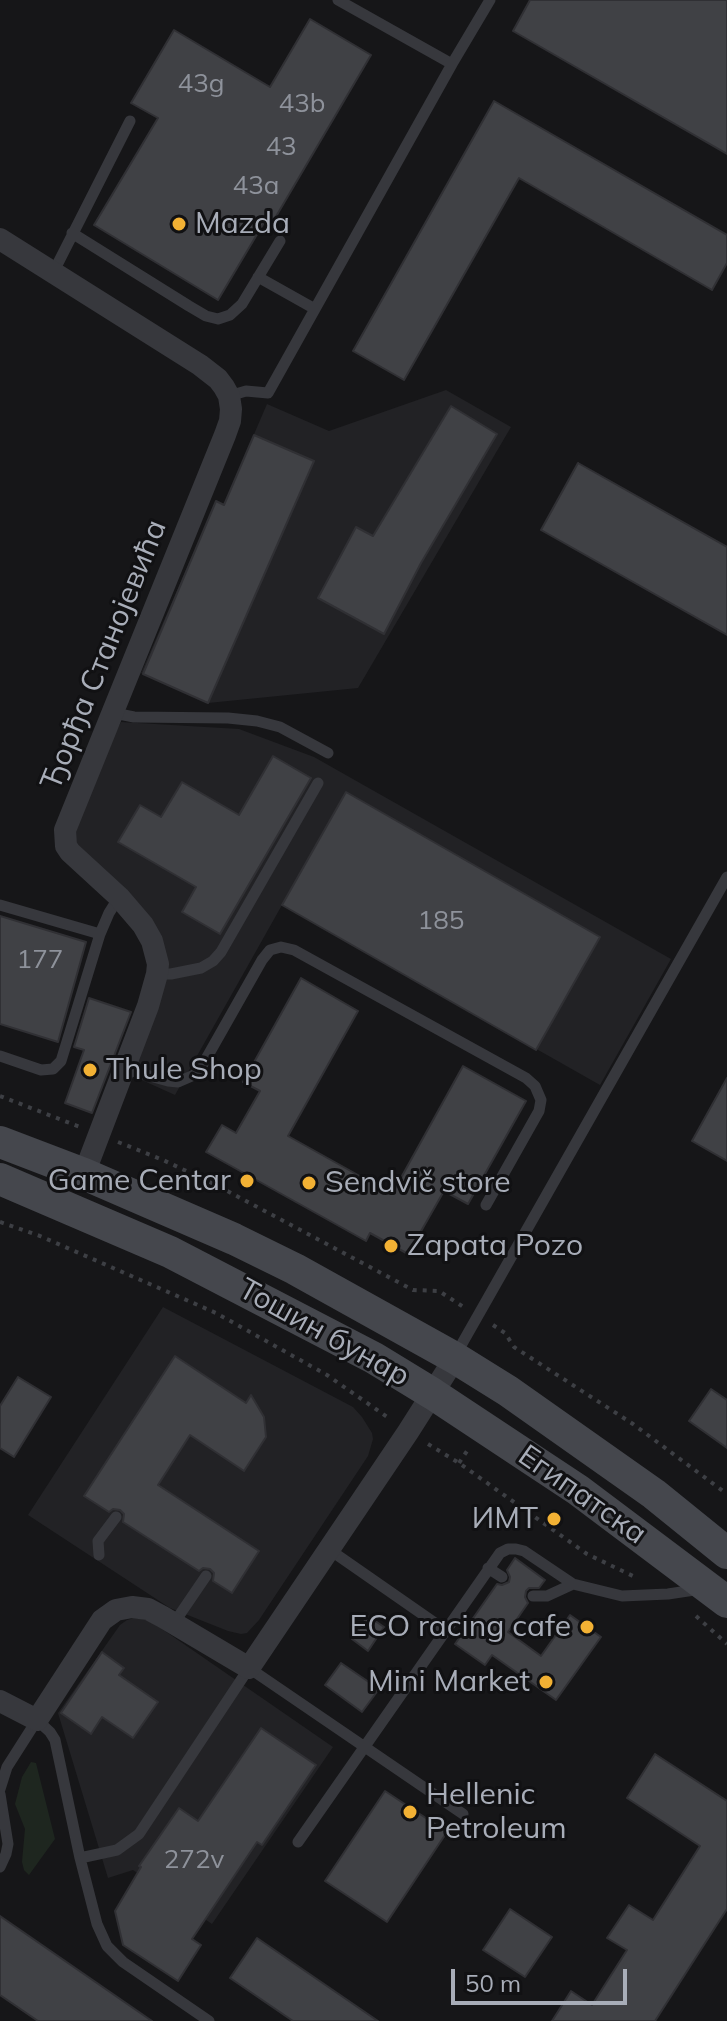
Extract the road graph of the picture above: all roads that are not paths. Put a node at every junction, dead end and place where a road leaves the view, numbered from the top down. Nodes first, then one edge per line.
1 (338, 0) edge
2 (490, 0) edge
3 (452, 64) junction
4 (130, 121) dead end
5 (72, 233) junction
6 (0, 239) edge
7 (280, 241) dead end
8 (53, 273) junction
9 (258, 277) junction
10 (315, 309) junction
11 (229, 396) junction
12 (114, 713) junction
13 (328, 753) dead end
14 (318, 783) dead end
15 (727, 877) edge
16 (119, 897) junction
17 (0, 905) edge
18 (100, 934) junction
19 (157, 974) junction
20 (0, 1056) edge
21 (125, 1069) junction
22 (0, 1142) edge
23 (84, 1174) junction
24 (0, 1179) edge
25 (486, 1205) dead end
26 (455, 1358) junction
27 (433, 1394) junction
28 (116, 1517) dead end
29 (330, 1550) junction
30 (727, 1553) edge
31 (99, 1555) dead end
32 (488, 1568) junction
33 (206, 1576) dead end
34 (502, 1577) dead end
35 (573, 1584) junction
36 (718, 1595) edge
37 (533, 1596) dead end
38 (174, 1623) junction
39 (445, 1630) junction
40 (249, 1668) junction
41 (0, 1701) edge
42 (37, 1720) junction
43 (364, 1747) junction
44 (0, 1792) edge
45 (463, 1814) dead end
46 (298, 1842) dead end
47 (80, 1858) junction
48 (0, 1867) edge
49 (209, 2021) edge

1 - 3 lane
2 - 3 lane
3 - 10 lane
4 - 5 lane
5 - 8 lane
5 - 9 lane
6 - 8 street
7 - 9 lane
8 - 11 street
9 - 10 lane
10 - 11 lane
11 - 12 street, Ђорђа Станојевића
12 - 13 lane
12 - 16 street, Ђорђа Станојевића
14 - 19 lane
15 - 26 lane
16 - 18 lane
16 - 19 street, Ђорђа Станојевића
17 - 18 lane
18 - 20 lane
19 - 21 street, Ђорђа Станојевића
21 - 23 street, Ђорђа Станојевића
21 - 25 lane
22 - 23 main road, Тошин бунар
23 - 26 main road, Тошин бунар
24 - 27 main road, Тошин бунар
26 - 27 street
26 - 30 main road, Египатска
27 - 29 street, Тошин бунар
27 - 36 main road, Египатска
28 - 31 lane
29 - 39 lane
29 - 40 street, Тошин бунар
32 - 34 lane
32 - 35 lane
32 - 39 lane
33 - 38 lane
35 - 36 lane
35 - 37 lane
38 - 40 street
38 - 42 street
39 - 43 lane
40 - 43 lane
40 - 47 lane, Тошин бунар
41 - 42 street
42 - 44 lane
42 - 47 lane
43 - 45 lane
43 - 46 lane
44 - 48 lane
47 - 49 lane

